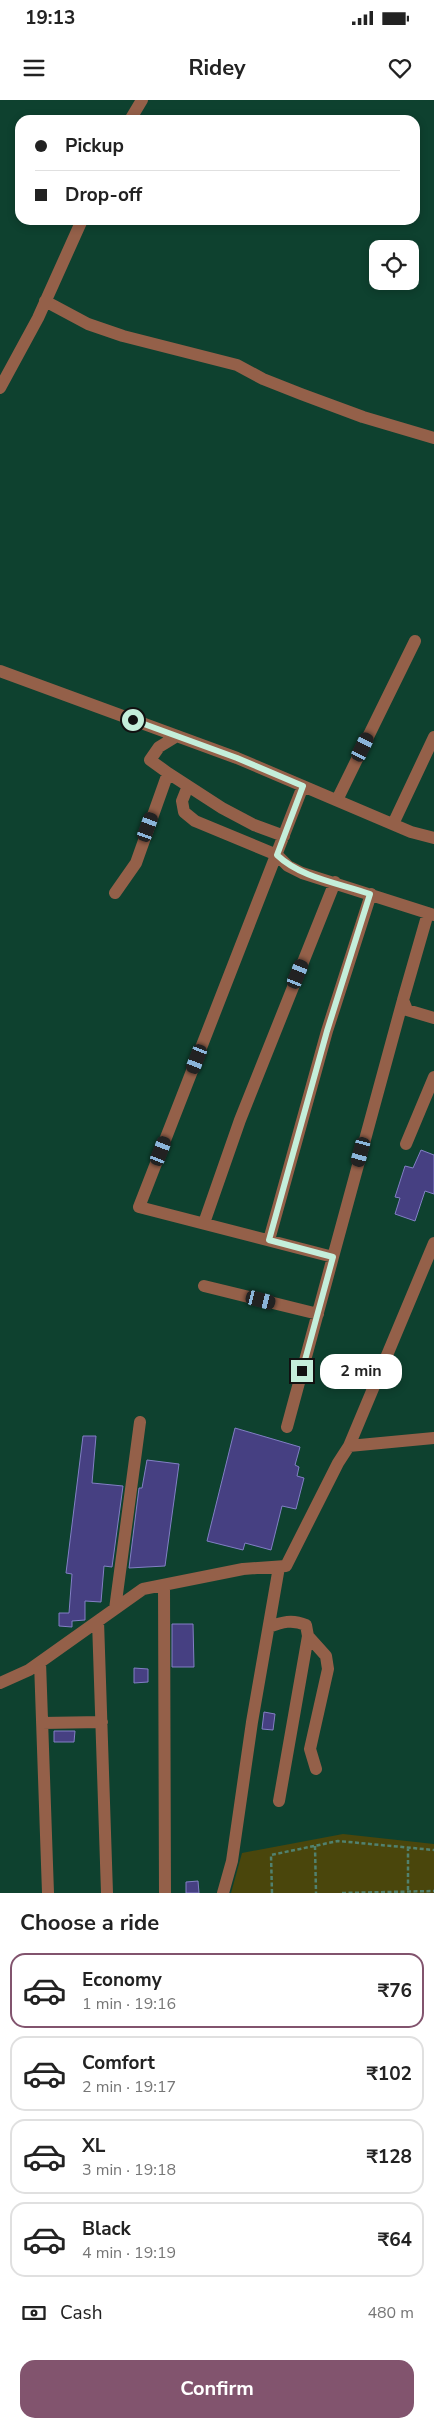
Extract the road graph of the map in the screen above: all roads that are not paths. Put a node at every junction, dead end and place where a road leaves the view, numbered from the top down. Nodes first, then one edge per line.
1 (142, 100) edge
2 (133, 115) edge
3 (80, 225) edge
4 (45, 301) junction
5 (0, 388) edge
6 (434, 438) edge
7 (415, 641) dead end
8 (0, 671) edge
9 (177, 736) junction
10 (434, 738) edge
11 (168, 773) junction
12 (188, 786) junction
13 (303, 786) junction
14 (337, 800) junction
15 (393, 824) junction
16 (284, 836) junction
17 (434, 838) edge
18 (277, 855) junction
19 (334, 882) junction
20 (115, 893) dead end
21 (370, 894) junction
22 (431, 914) edge
23 (403, 1000) junction
24 (434, 1018) edge
25 (433, 1085) edge
26 (406, 1144) dead end
27 (204, 1223) junction
28 (269, 1240) junction
29 (434, 1243) edge
30 (333, 1257) junction
31 (204, 1286) dead end
32 (318, 1314) junction
33 (140, 1422) dead end
34 (287, 1427) dead end
35 (434, 1438) edge
36 (349, 1446) junction
37 (279, 1567) junction
38 (164, 1585) junction
39 (115, 1609) junction
40 (98, 1621) junction
41 (269, 1627) junction
42 (308, 1636) junction
43 (40, 1662) junction
44 (0, 1683) edge
45 (102, 1722) junction
46 (42, 1723) junction
47 (316, 1769) dead end
48 (279, 1801) dead end
49 (48, 1893) edge
50 (107, 1893) edge
51 (165, 1893) edge
52 (224, 1893) edge

1 - 2 street
3 - 4 street
4 - 5 street
4 - 6 street
7 - 14 street
8 - 9 street
9 - 11 street
9 - 13 street
10 - 15 street
11 - 12 street
11 - 20 street
12 - 16 street
12 - 18 street
13 - 14 street
13 - 16 street
14 - 15 street
15 - 17 street
16 - 18 street
18 - 19 street
18 - 27 street
19 - 21 street
19 - 27 street
21 - 22 street
21 - 28 street
22 - 23 street
23 - 24 street
23 - 30 street
25 - 26 street
27 - 28 street
28 - 30 street
29 - 36 street
30 - 32 street
31 - 32 street
32 - 34 street
33 - 39 street
35 - 36 street
36 - 37 street
37 - 38 street
37 - 41 street
38 - 39 street
38 - 51 street
39 - 40 street
40 - 43 street
40 - 45 street
41 - 42 street
41 - 52 street
42 - 47 street
42 - 48 street
43 - 44 street
43 - 46 street
45 - 46 street
45 - 50 street
46 - 49 street

